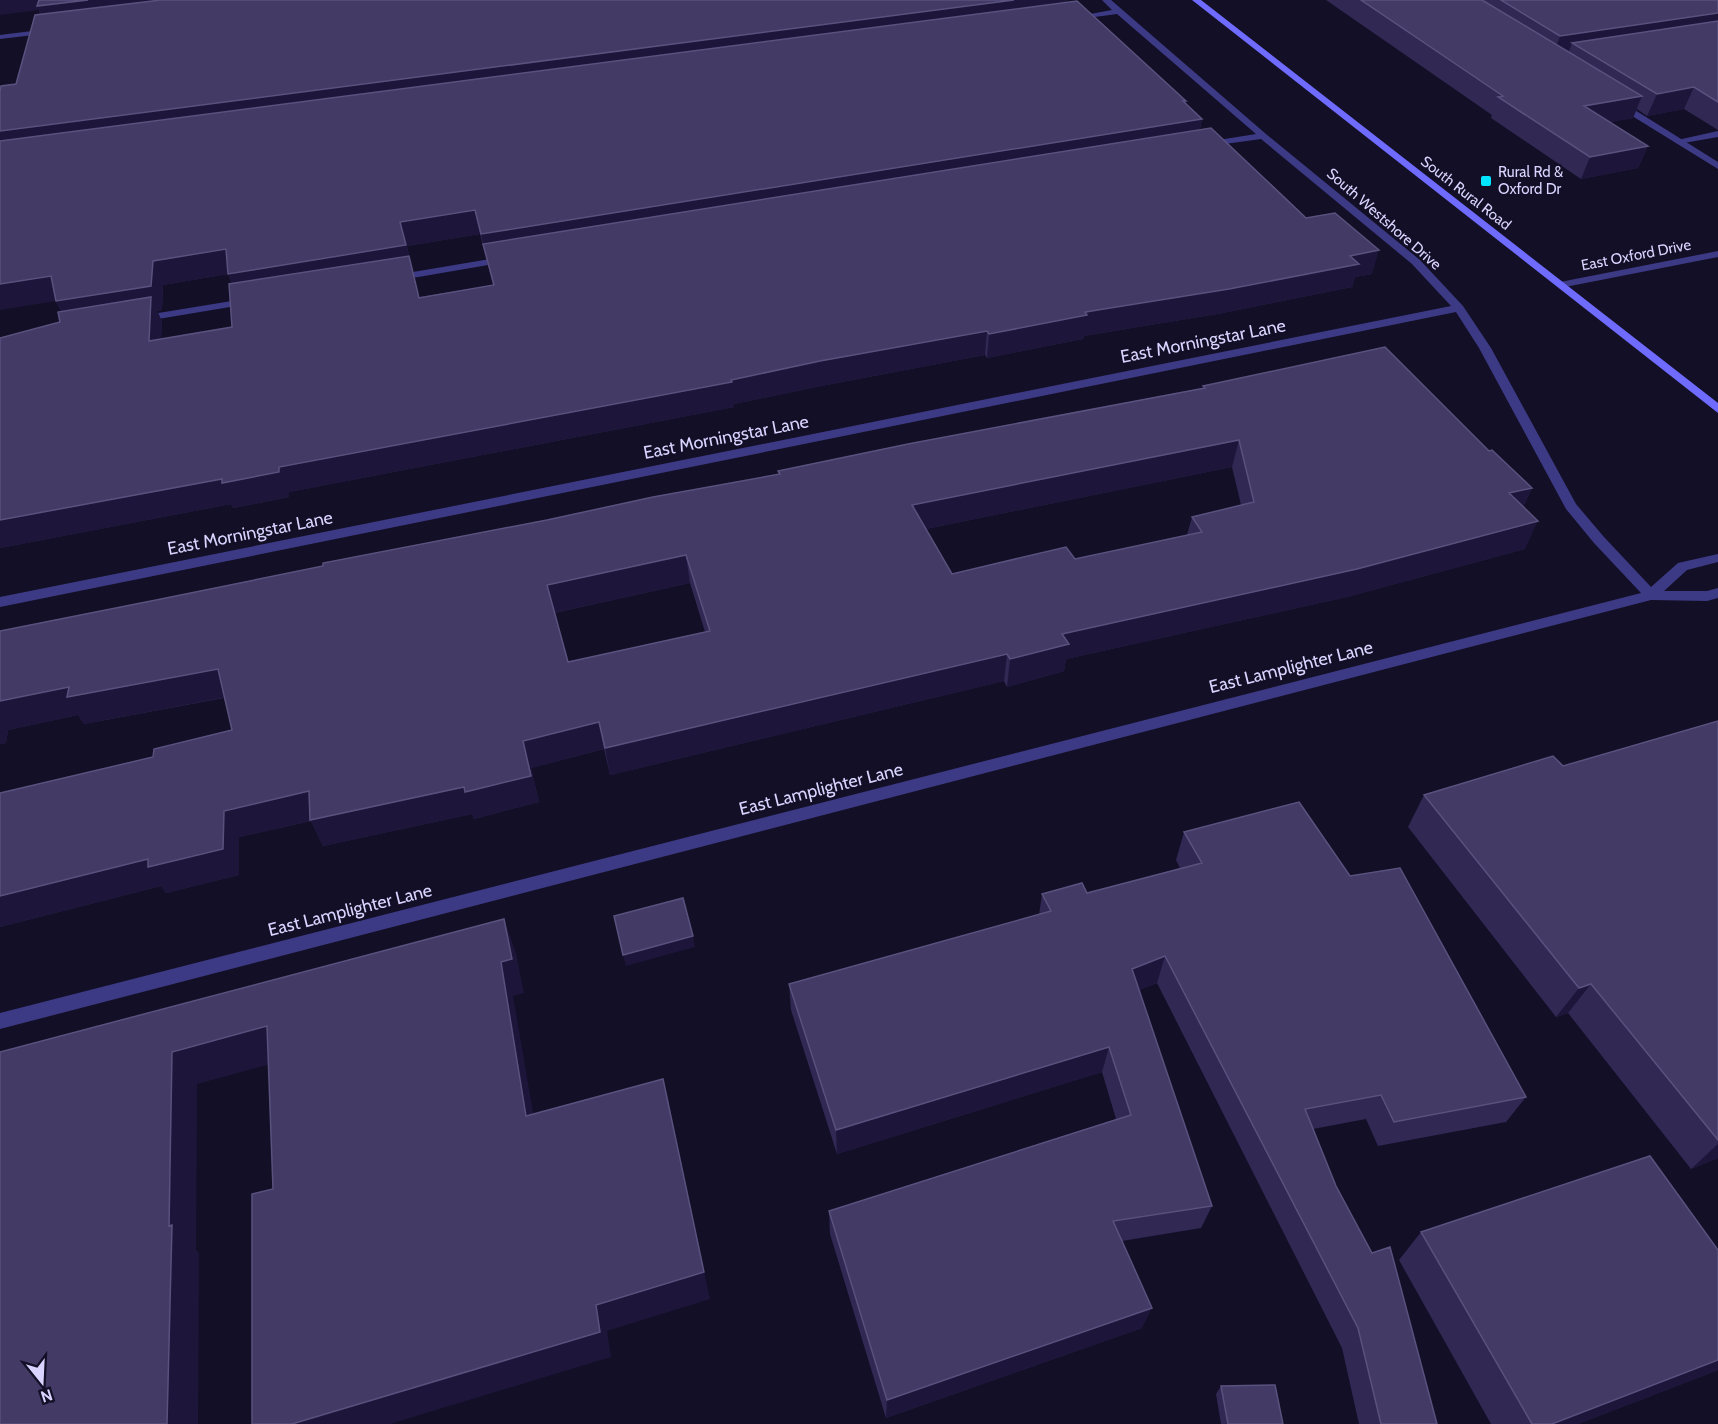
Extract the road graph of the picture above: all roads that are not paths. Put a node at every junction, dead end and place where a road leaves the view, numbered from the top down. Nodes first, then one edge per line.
1 (1106, 0) edge
2 (1196, 0) edge
3 (1119, 11) junction
4 (1062, 19) edge
5 (59, 30) edge
6 (0, 37) edge
7 (1610, 98) edge
8 (1718, 134) edge
9 (1263, 136) junction
10 (1678, 141) junction
11 (1190, 148) edge
12 (1718, 166) edge
13 (1718, 254) edge
14 (518, 258) edge
15 (389, 279) edge
16 (1560, 285) junction
17 (259, 300) edge
18 (1460, 308) junction
19 (130, 321) edge
20 (1718, 409) edge
21 (1718, 558) edge
22 (1718, 593) edge
23 (1651, 595) junction
24 (0, 602) edge
25 (0, 1020) edge

1 - 3 street, South Westshore Drive
2 - 16 main road, South Rural Road
3 - 4 street
3 - 9 street, South Westshore Drive
5 - 6 street
7 - 10 street
8 - 10 street
9 - 11 street
9 - 18 street, South Westshore Drive
10 - 12 street
13 - 16 street, East Oxford Drive
14 - 15 street
16 - 20 main road, South Rural Road
17 - 19 street
18 - 23 street, South Westshore Drive
18 - 24 street, East Morningstar Lane
21 - 23 street, East Lamplighter Lane
22 - 23 street, East Lamplighter Lane
23 - 25 street, East Lamplighter Lane

